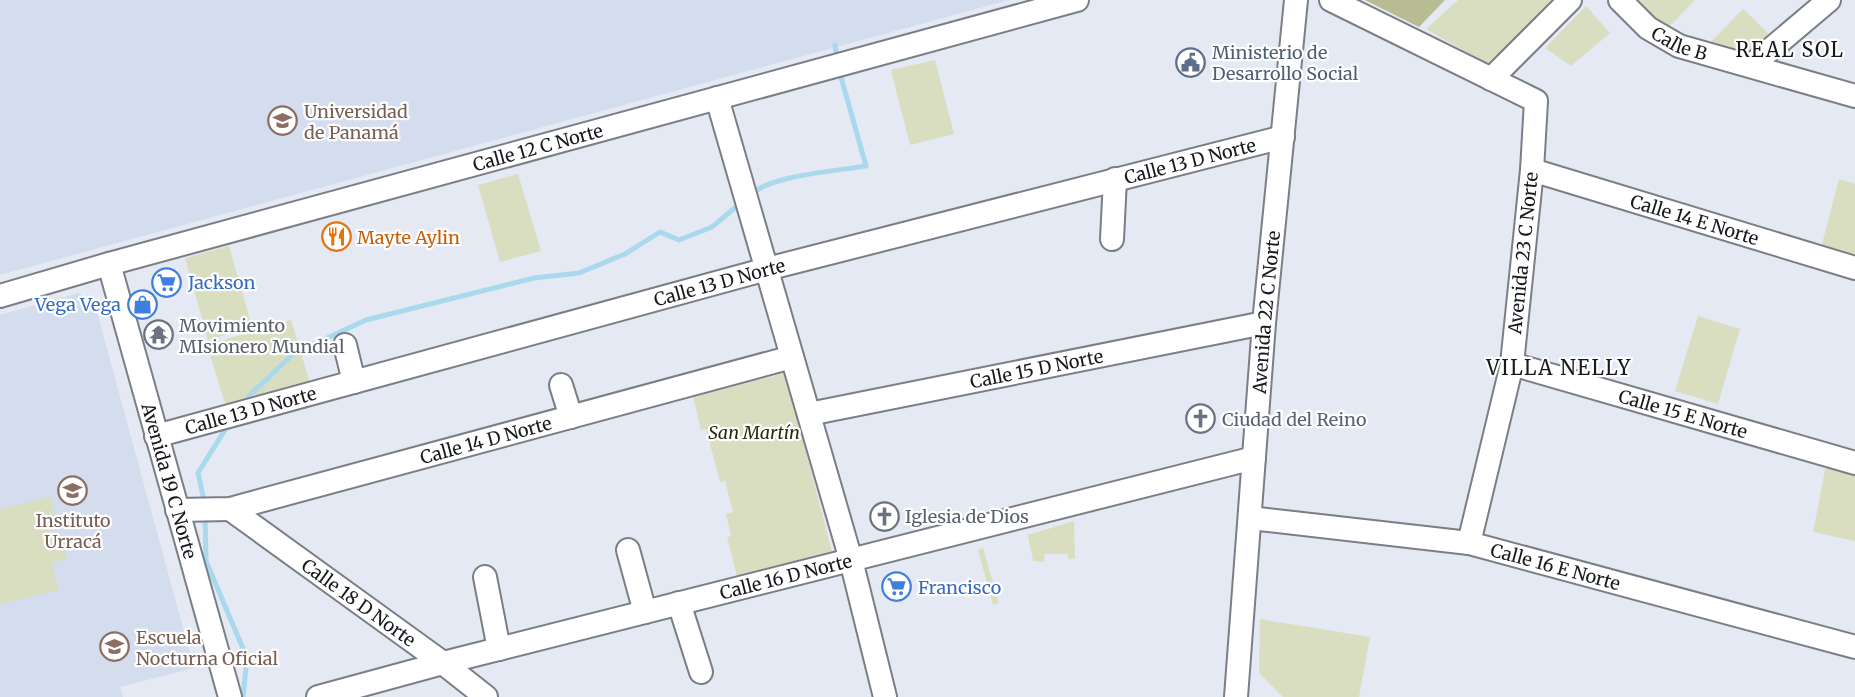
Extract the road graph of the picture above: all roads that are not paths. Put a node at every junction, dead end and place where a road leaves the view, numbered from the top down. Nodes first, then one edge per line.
1 (1077, 0) edge
2 (1296, 0) edge
3 (1331, 0) edge
4 (1570, 0) edge
5 (1620, 0) edge
6 (1830, 0) edge
7 (1751, 66) junction
8 (1491, 79) junction
9 (1855, 96) edge
10 (717, 98) junction
11 (1283, 137) junction
12 (1532, 170) junction
13 (1115, 179) junction
14 (1112, 239) dead end
15 (109, 264) junction
16 (1855, 268) edge
17 (767, 269) junction
18 (0, 296) edge
19 (1264, 322) junction
20 (345, 345) dead end
21 (792, 357) junction
22 (1512, 364) junction
23 (354, 382) junction
24 (561, 385) dead end
25 (809, 414) junction
26 (571, 417) junction
27 (156, 436) junction
28 (1254, 458) junction
29 (1855, 463) edge
30 (230, 509) junction
31 (177, 510) junction
32 (1250, 518) junction
33 (1469, 543) junction
34 (628, 550) dead end
35 (851, 560) junction
36 (485, 577) dead end
37 (679, 603) junction
38 (645, 612) junction
39 (1854, 641) edge
40 (499, 649) junction
41 (443, 663) junction
42 (701, 672) dead end
43 (1237, 696) edge
44 (230, 697) edge
45 (318, 697) edge
46 (486, 697) edge
47 (885, 697) edge

1 - 10 street, Calle 12 C Norte
2 - 11 street, Avenida 22 C Norte
3 - 8 street
4 - 8 street
5 - 7 street, Calle B
6 - 7 street
7 - 9 street, Calle B
8 - 12 street, Avenida 23 C Norte
10 - 15 street, Calle 12 C Norte
10 - 17 street
11 - 13 street, Calle 13 D Norte
11 - 19 street, Avenida 22 C Norte
12 - 16 street, Calle 14 E Norte
12 - 22 street, Avenida 23 C Norte
13 - 14 street
13 - 17 street, Calle 13 D Norte
15 - 18 street, Calle 12 C Norte
15 - 27 street, Avenida 19 C Norte
17 - 21 street
17 - 23 street, Calle 13 D Norte
19 - 25 street, Calle 15 D Norte
19 - 28 street, Avenida 22 C Norte
20 - 23 street
21 - 25 street
21 - 26 street, Calle 14 D Norte
22 - 29 street, Calle 15 E Norte
22 - 33 street, Avenida 23 C Norte
23 - 27 street, Calle 13 D Norte
24 - 26 street
25 - 35 street
26 - 30 street, Calle 14 D Norte
27 - 31 street, Avenida 19 C Norte
28 - 32 street, Avenida 22 C Norte
28 - 35 street, Calle 16 D Norte
30 - 31 street, Calle 14 D Norte
30 - 41 street, Calle 18 D Norte
31 - 44 street, Avenida 19 C Norte
32 - 33 street, Calle 16 E Norte
32 - 43 street, Avenida 22 C Norte
33 - 39 street, Calle 16 E Norte
34 - 38 street
35 - 37 street, Calle 16 D Norte
35 - 47 street
36 - 40 street
37 - 38 street, Calle 16 D Norte
37 - 42 street
38 - 40 street, Calle 16 D Norte
40 - 41 street, Calle 16 D Norte
41 - 45 street, Calle 16 D Norte
41 - 46 street, Calle 18 D Norte

